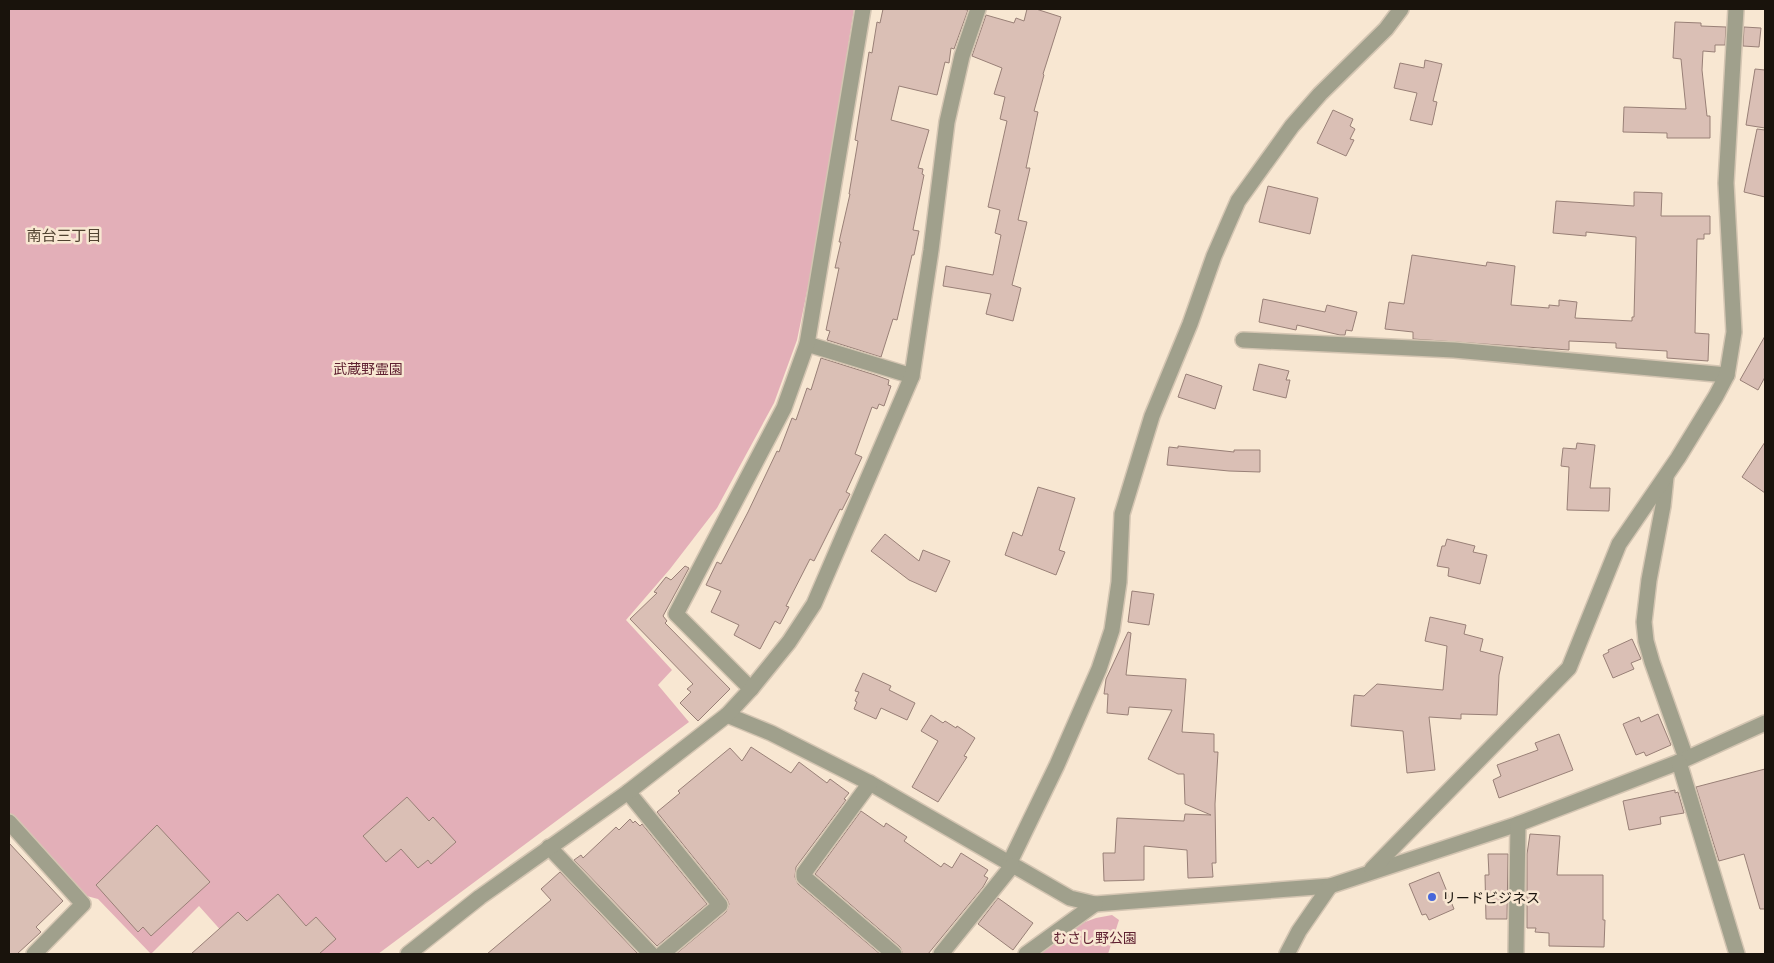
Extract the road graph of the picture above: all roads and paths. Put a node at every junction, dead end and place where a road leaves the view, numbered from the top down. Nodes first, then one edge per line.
1 (863, 9) edge
2 (978, 9) edge
3 (1401, 9) edge
4 (1736, 9) edge
5 (1243, 340) dead end
6 (807, 344) junction
7 (1727, 374) junction
8 (912, 376) junction
9 (1666, 476) junction
10 (751, 689) junction
11 (727, 715) junction
12 (1765, 722) edge
13 (1682, 760) junction
14 (870, 783) junction
15 (628, 792) junction
16 (9, 822) edge
17 (1518, 824) junction
18 (549, 847) junction
19 (1010, 865) junction
20 (1369, 872) junction
21 (1330, 886) junction
22 (1095, 904) junction
23 (418, 951) edge
24 (34, 954) edge
25 (651, 954) edge
26 (662, 954) edge
27 (894, 954) edge
28 (942, 954) edge
29 (1026, 954) edge
30 (1287, 954) edge
31 (1516, 954) edge
32 (1737, 954) edge

1 - 6 street
2 - 8 street
3 - 19 street
4 - 7 street
5 - 7 street
6 - 8 street
6 - 10 street
7 - 9 street
8 - 10 street
9 - 13 street
9 - 20 street
10 - 11 street
11 - 14 street
11 - 15 street
12 - 13 street
13 - 17 street
13 - 32 street
14 - 19 street
14 - 27 street
15 - 18 street
15 - 26 street
16 - 24 street
17 - 20 street
17 - 31 street
18 - 23 street
18 - 25 street
19 - 22 street
19 - 28 street
20 - 21 street
21 - 22 street
21 - 30 street
22 - 29 street

